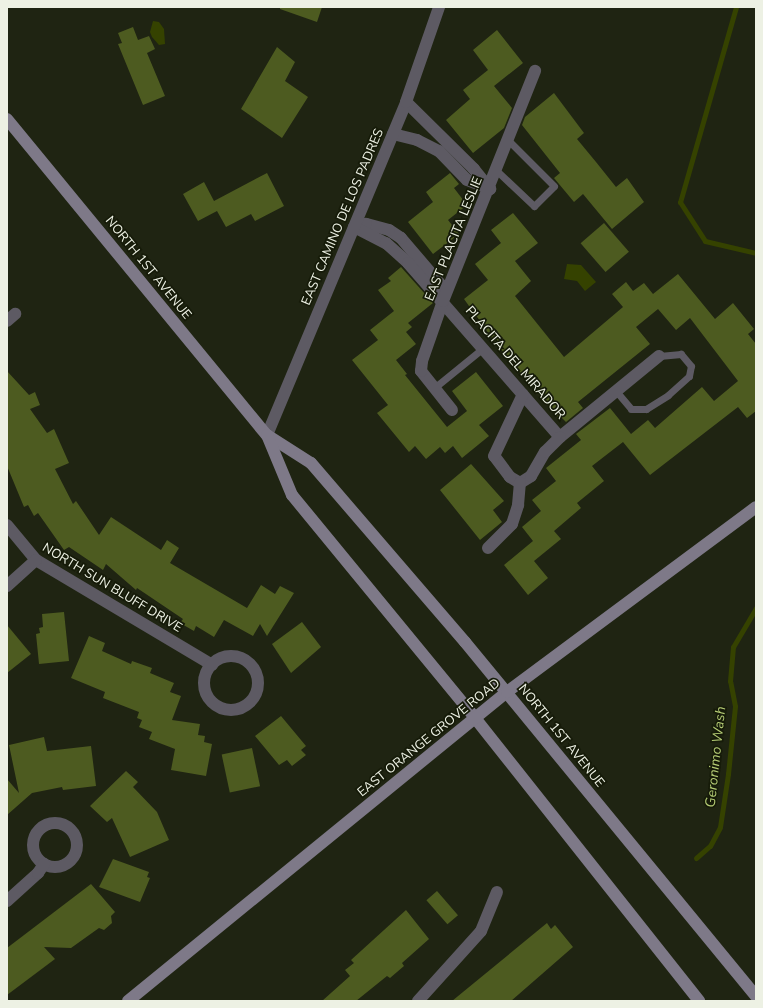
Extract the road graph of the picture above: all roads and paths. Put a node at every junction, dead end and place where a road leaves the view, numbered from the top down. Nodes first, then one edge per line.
1 (439, 7) edge
2 (535, 71) dead end
3 (406, 102) junction
4 (7, 119) edge
5 (393, 134) junction
6 (509, 141) junction
7 (497, 171) junction
8 (490, 189) junction
9 (354, 227) junction
10 (443, 301) junction
11 (483, 348) junction
12 (659, 356) joint
13 (434, 388) junction
14 (616, 391) junction
15 (523, 394) junction
16 (452, 410) dead end
17 (267, 435) junction
18 (560, 437) junction
19 (520, 483) junction
20 (756, 507) edge
21 (7, 525) edge
22 (488, 548) dead end
23 (36, 560) junction
24 (7, 586) edge
25 (212, 665) junction
26 (507, 692) junction
27 (474, 718) junction
28 (44, 864) dead end
29 (497, 892) dead end
30 (7, 901) edge
31 (756, 996) edge
32 (128, 1001) edge
33 (418, 1001) edge
34 (699, 1001) edge

1 - 3 street, EAST CAMINO DE LOS PADRES
2 - 6 street, EAST PLACITA LESLIE
3 - 5 street, EAST CAMINO DE LOS PADRES
3 - 8 street
4 - 17 main road, NORTH 1ST AVENUE
5 - 8 street
5 - 9 street, EAST CAMINO DE LOS PADRES
6 - 7 street, EAST PLACITA LESLIE
6 - 7 lane
7 - 8 street, EAST PLACITA LESLIE
8 - 10 street, EAST PLACITA LESLIE
9 - 10 street, PLACITA DEL MIRADOR
9 - 17 street, EAST CAMINO DE LOS PADRES
10 - 11 street, PLACITA DEL MIRADOR
10 - 13 street, EAST PLACITA LESLIE
11 - 13 lane
11 - 15 street, PLACITA DEL MIRADOR
12 - 14 street, PLACITA DEL MIRADOR
12 - 14 lane
13 - 16 street, EAST PLACITA LESLIE
14 - 18 street, PLACITA DEL MIRADOR
15 - 18 street, PLACITA DEL MIRADOR
15 - 19 street
17 - 26 main road, NORTH 1ST AVENUE
17 - 27 main road, NORTH 1ST AVENUE
18 - 19 street
19 - 22 street
20 - 26 main road, EAST ORANGE GROVE ROAD
21 - 23 street, NORTH SUN BLUFF DRIVE
23 - 24 street
23 - 25 street, NORTH SUN BLUFF DRIVE
25 - 25 street
26 - 27 main road, EAST ORANGE GROVE ROAD
26 - 31 main road, NORTH 1ST AVENUE
27 - 32 main road, EAST ORANGE GROVE ROAD
27 - 34 main road, NORTH 1ST AVENUE
28 - 30 street
29 - 33 street

